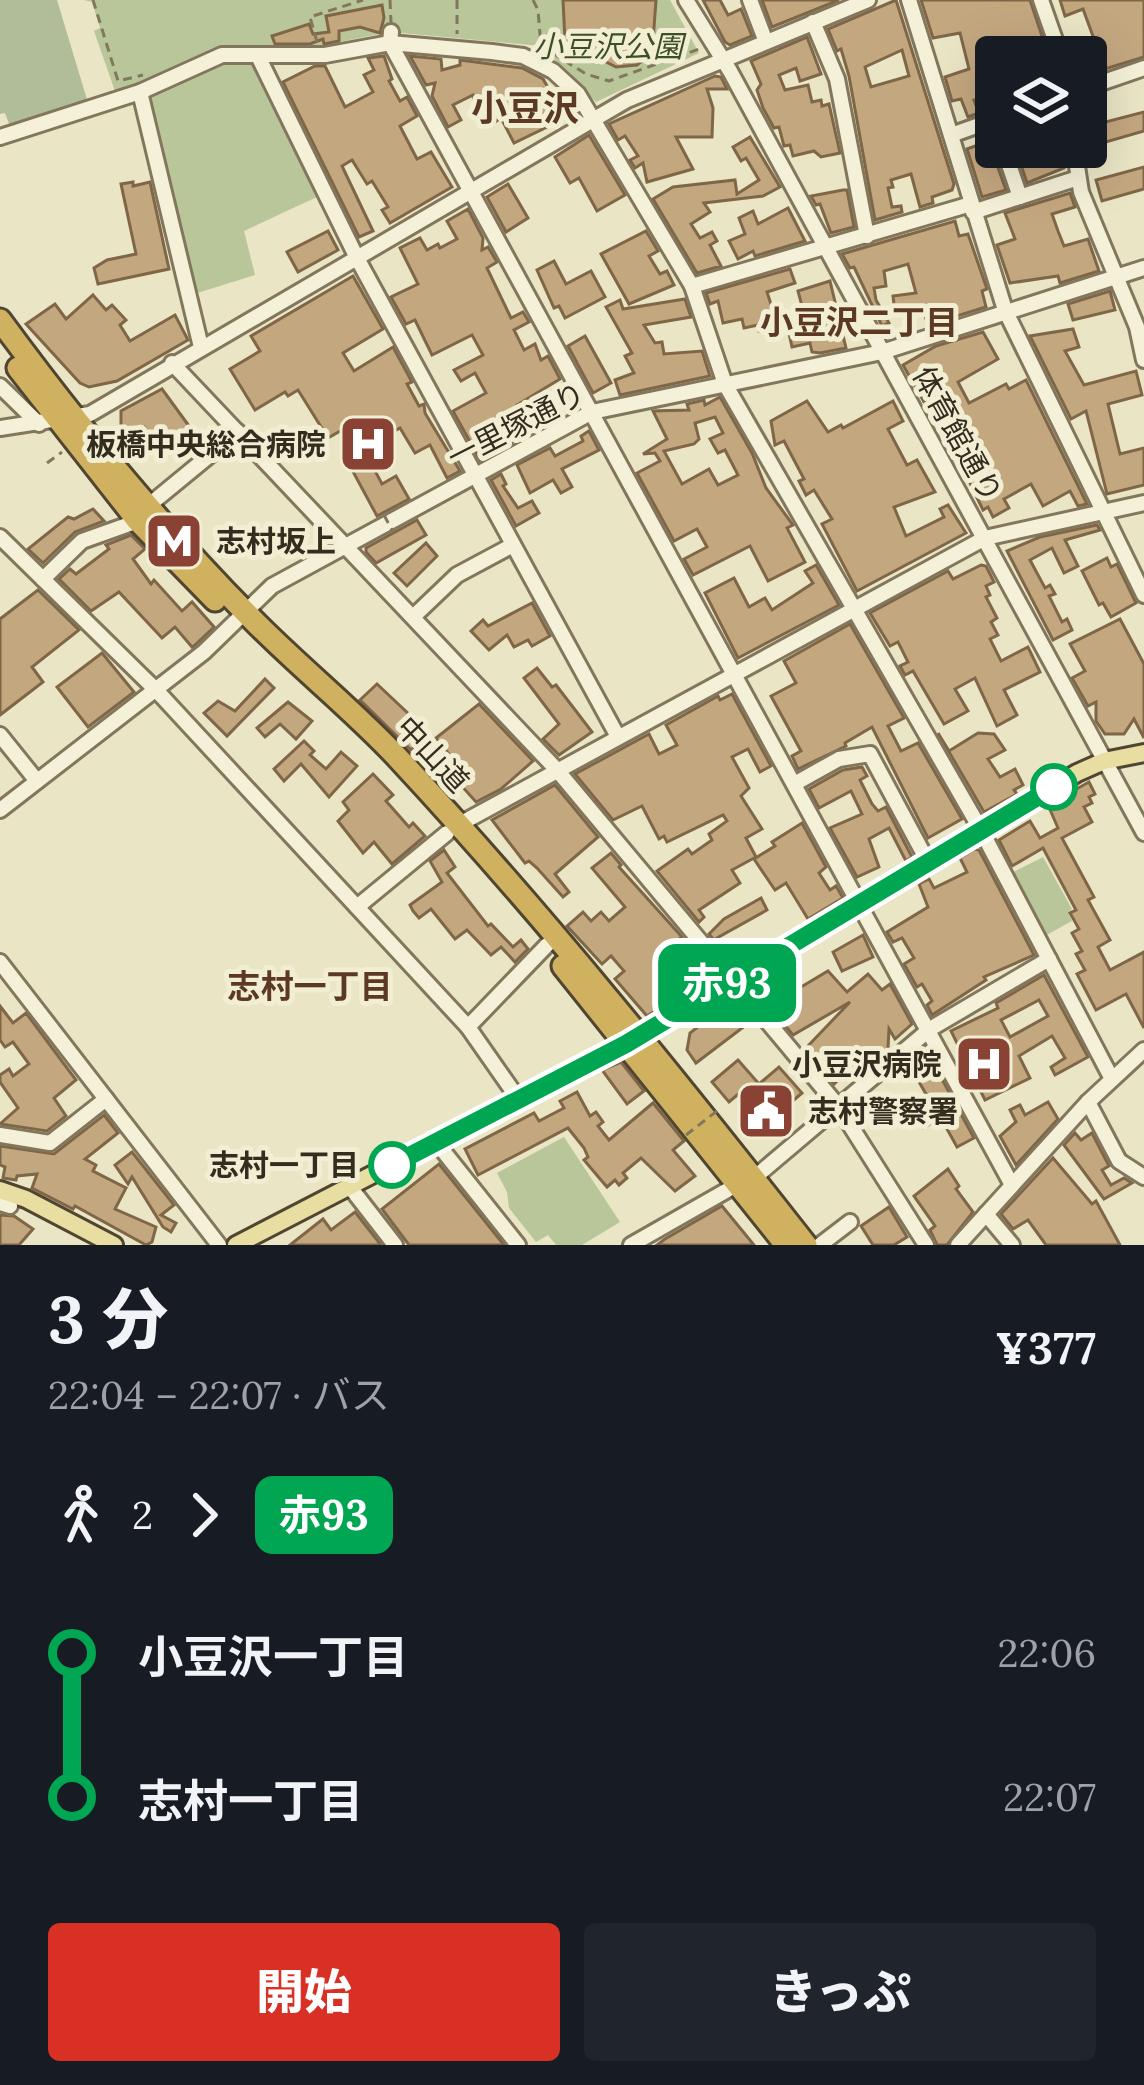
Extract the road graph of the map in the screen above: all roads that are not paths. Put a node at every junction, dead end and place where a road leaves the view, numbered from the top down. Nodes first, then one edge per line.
1 (686, 0) edge
2 (750, 0) edge
3 (868, 0) edge
4 (910, 0) edge
5 (1041, 0) edge
6 (813, 22) junction
7 (1054, 36) edge
8 (391, 38) junction
9 (766, 42) junction
10 (258, 56) junction
11 (722, 61) junction
12 (1144, 68) edge
13 (1107, 81) edge
14 (140, 92) junction
15 (591, 121) junction
16 (975, 128) edge
17 (951, 135) junction
18 (0, 137) edge
19 (1010, 168) edge
20 (1077, 168) edge
21 (1078, 178) junction
22 (471, 191) junction
23 (1020, 197) junction
24 (972, 208) junction
25 (867, 236) junction
26 (826, 248) junction
27 (357, 257) junction
28 (1144, 268) edge
29 (1115, 274) junction
30 (692, 286) junction
31 (1004, 310) junction
32 (0, 320) edge
33 (0, 343) edge
34 (201, 347) junction
35 (882, 352) junction
36 (1144, 360) edge
37 (172, 363) junction
38 (725, 384) junction
39 (0, 386) edge
40 (592, 412) junction
41 (56, 421) junction
42 (0, 428) edge
43 (238, 432) junction
44 (476, 475) junction
45 (1144, 503) edge
46 (1105, 512) junction
47 (143, 513) junction
48 (985, 538) junction
49 (1, 540) edge
50 (513, 545) junction
51 (345, 546) junction
52 (43, 579) junction
53 (1144, 595) edge
54 (857, 608) junction
55 (240, 617) junction
56 (413, 617) junction
57 (736, 673) junction
58 (157, 691) junction
59 (0, 734) edge
60 (617, 735) junction
61 (5, 753) edge
62 (1144, 753) edge
63 (1104, 760) junction
64 (556, 770) junction
65 (37, 782) junction
66 (796, 783) junction
67 (0, 810) edge
68 (453, 829) junction
69 (981, 830) junction
70 (1144, 833) edge
71 (928, 862) junction
72 (861, 903) junction
73 (357, 907) junction
74 (547, 945) junction
75 (1049, 959) junction
76 (0, 962) edge
77 (732, 980) junction
78 (468, 1027) junction
79 (929, 1029) junction
80 (633, 1039) junction
81 (1144, 1050) edge
82 (1112, 1079) junction
83 (106, 1099) junction
84 (519, 1100) junction
85 (1088, 1102) junction
86 (838, 1106) junction
87 (0, 1136) edge
88 (436, 1142) junction
89 (1144, 1178) edge
90 (746, 1181) junction
91 (1012, 1185) junction
92 (350, 1187) junction
93 (3, 1200) edge
94 (986, 1214) junction
95 (850, 1222) dead end
96 (114, 1245) edge
97 (219, 1245) edge
98 (236, 1245) edge
99 (394, 1245) edge
100 (518, 1245) edge
101 (632, 1245) edge
102 (786, 1245) edge
103 (806, 1245) edge
104 (820, 1245) edge
105 (926, 1245) edge
106 (958, 1245) edge
107 (1012, 1245) edge

1 - 11 street, 体育館通り
2 - 9 street
3 - 6 street
4 - 17 street
5 - 7 street
6 - 9 street
6 - 25 street
8 - 10 street
8 - 15 street
8 - 22 street
9 - 11 street
10 - 14 street
10 - 27 street
11 - 15 street
11 - 26 street, 体育館通り
12 - 13 street
14 - 18 street
14 - 34 street
15 - 22 street
15 - 30 street
16 - 17 street
17 - 24 street
19 - 23 street
20 - 21 street
21 - 23 street
21 - 29 street
22 - 27 street
22 - 40 street
23 - 24 street
24 - 25 street
24 - 31 street
25 - 26 street
26 - 30 street
26 - 35 street, 体育館通り
27 - 34 street
27 - 44 street
28 - 29 street, 一里塚通り
29 - 31 street, 一里塚通り
29 - 36 street
30 - 38 street
31 - 35 street, 一里塚通り
31 - 46 street
32 - 41 highway, 中山道
33 - 41 highway, 中山道
34 - 37 street
35 - 38 street, 一里塚通り
35 - 48 street, 体育館通り
37 - 41 street
37 - 43 street
38 - 40 street, 一里塚通り
38 - 54 street
39 - 41 street
40 - 44 street, 一里塚通り
40 - 57 street
41 - 42 street
41 - 47 highway, 中山道
43 - 47 street
43 - 51 street
44 - 50 street
44 - 51 street, 一里塚通り
45 - 46 street
46 - 48 street
46 - 53 street
47 - 52 street
47 - 55 highway, 中山道
48 - 54 street
48 - 63 street, 体育館通り
49 - 52 street
50 - 56 street
50 - 60 street
51 - 55 street, 一里塚通り
51 - 56 street
52 - 58 street
54 - 57 street
54 - 69 street
55 - 58 street, 一里塚通り
55 - 68 highway, 中山道
56 - 64 street
57 - 60 street
57 - 66 street
58 - 65 street, 一里塚通り
58 - 73 street
59 - 61 street
60 - 64 street
61 - 65 street
62 - 63 main road
63 - 69 main road
63 - 70 street, 体育館通り
64 - 68 street
64 - 77 street
65 - 67 street, 一里塚通り
66 - 71 street
66 - 72 street
68 - 73 street
68 - 74 highway, 中山道
68 - 80 highway, 中山道
69 - 71 main road
69 - 75 street
71 - 72 main road
72 - 77 main road
72 - 79 street
73 - 78 street
74 - 78 street
74 - 80 highway, 中山道
75 - 79 street
75 - 82 street
76 - 83 street
77 - 80 main road
77 - 86 street
78 - 84 street
79 - 86 street
79 - 91 street
80 - 84 main road
80 - 90 highway, 中山道
81 - 82 street
82 - 85 street
83 - 87 street
83 - 97 street
84 - 88 main road
85 - 89 street
85 - 91 street
86 - 90 street
86 - 105 street
88 - 92 main road
88 - 100 street
90 - 101 street
90 - 102 highway, 中山道
90 - 103 highway, 中山道
91 - 94 street
92 - 98 main road
92 - 99 street
93 - 96 main road
94 - 106 street
94 - 107 street
95 - 104 street

